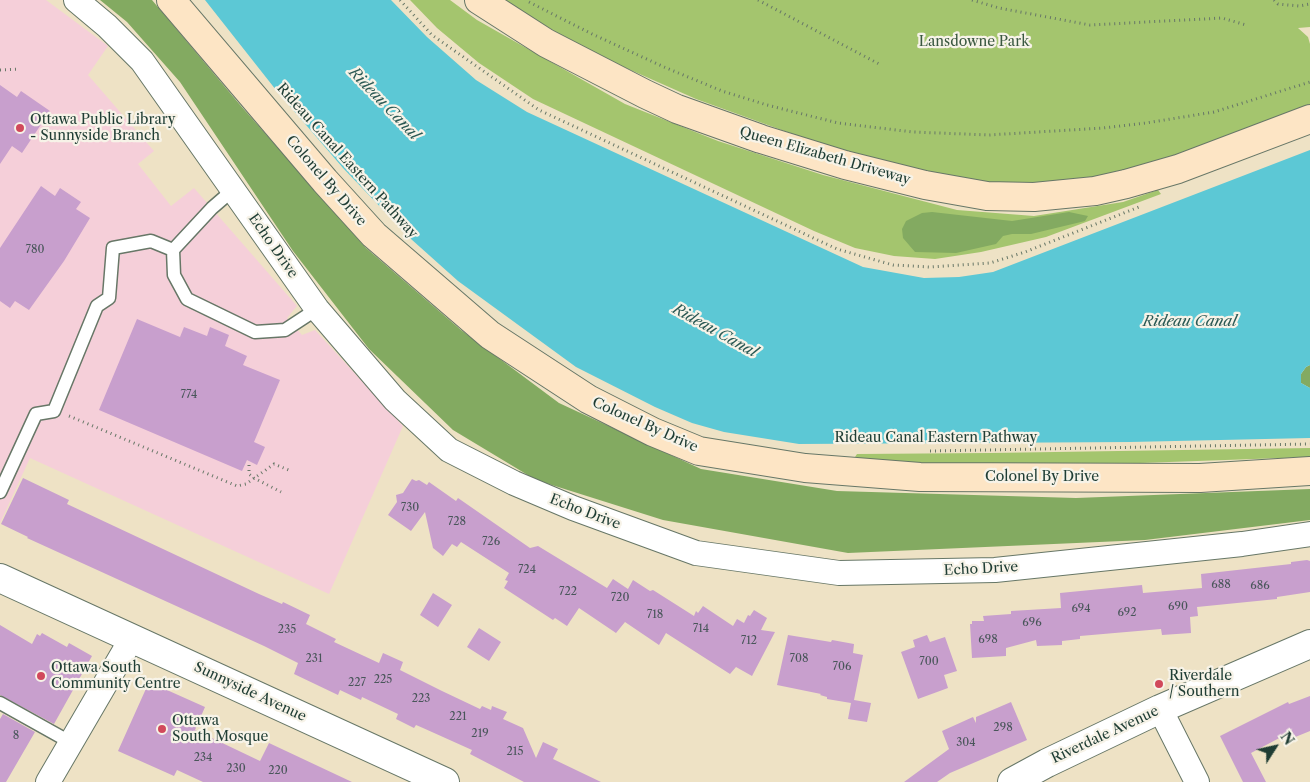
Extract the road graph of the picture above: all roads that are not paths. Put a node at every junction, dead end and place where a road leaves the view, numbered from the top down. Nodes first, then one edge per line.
1 (76, 0) edge
2 (171, 0) edge
3 (479, 0) edge
4 (1310, 119) edge
5 (234, 189) junction
6 (174, 250) junction
7 (318, 309) junction
8 (1310, 471) edge
9 (0, 492) edge
10 (1310, 534) edge
11 (0, 578) edge
12 (132, 638) junction
13 (1310, 644) edge
14 (0, 703) edge
15 (1160, 709) junction
16 (70, 742) junction
17 (48, 782) edge
18 (444, 782) edge
19 (1012, 782) edge
20 (1197, 782) edge

1 - 5 street, Echo Drive
2 - 8 main road, Colonel By Drive
3 - 4 main road, Queen Elizabeth Driveway
5 - 6 lane
5 - 7 street, Echo Drive
6 - 7 lane
6 - 9 lane
7 - 10 street, Echo Drive
11 - 12 street, Sunnyside Avenue
12 - 16 street
12 - 18 street, Sunnyside Avenue
13 - 15 street, Riverdale Avenue
14 - 16 lane
15 - 19 street, Riverdale Avenue
15 - 20 street
16 - 17 street

